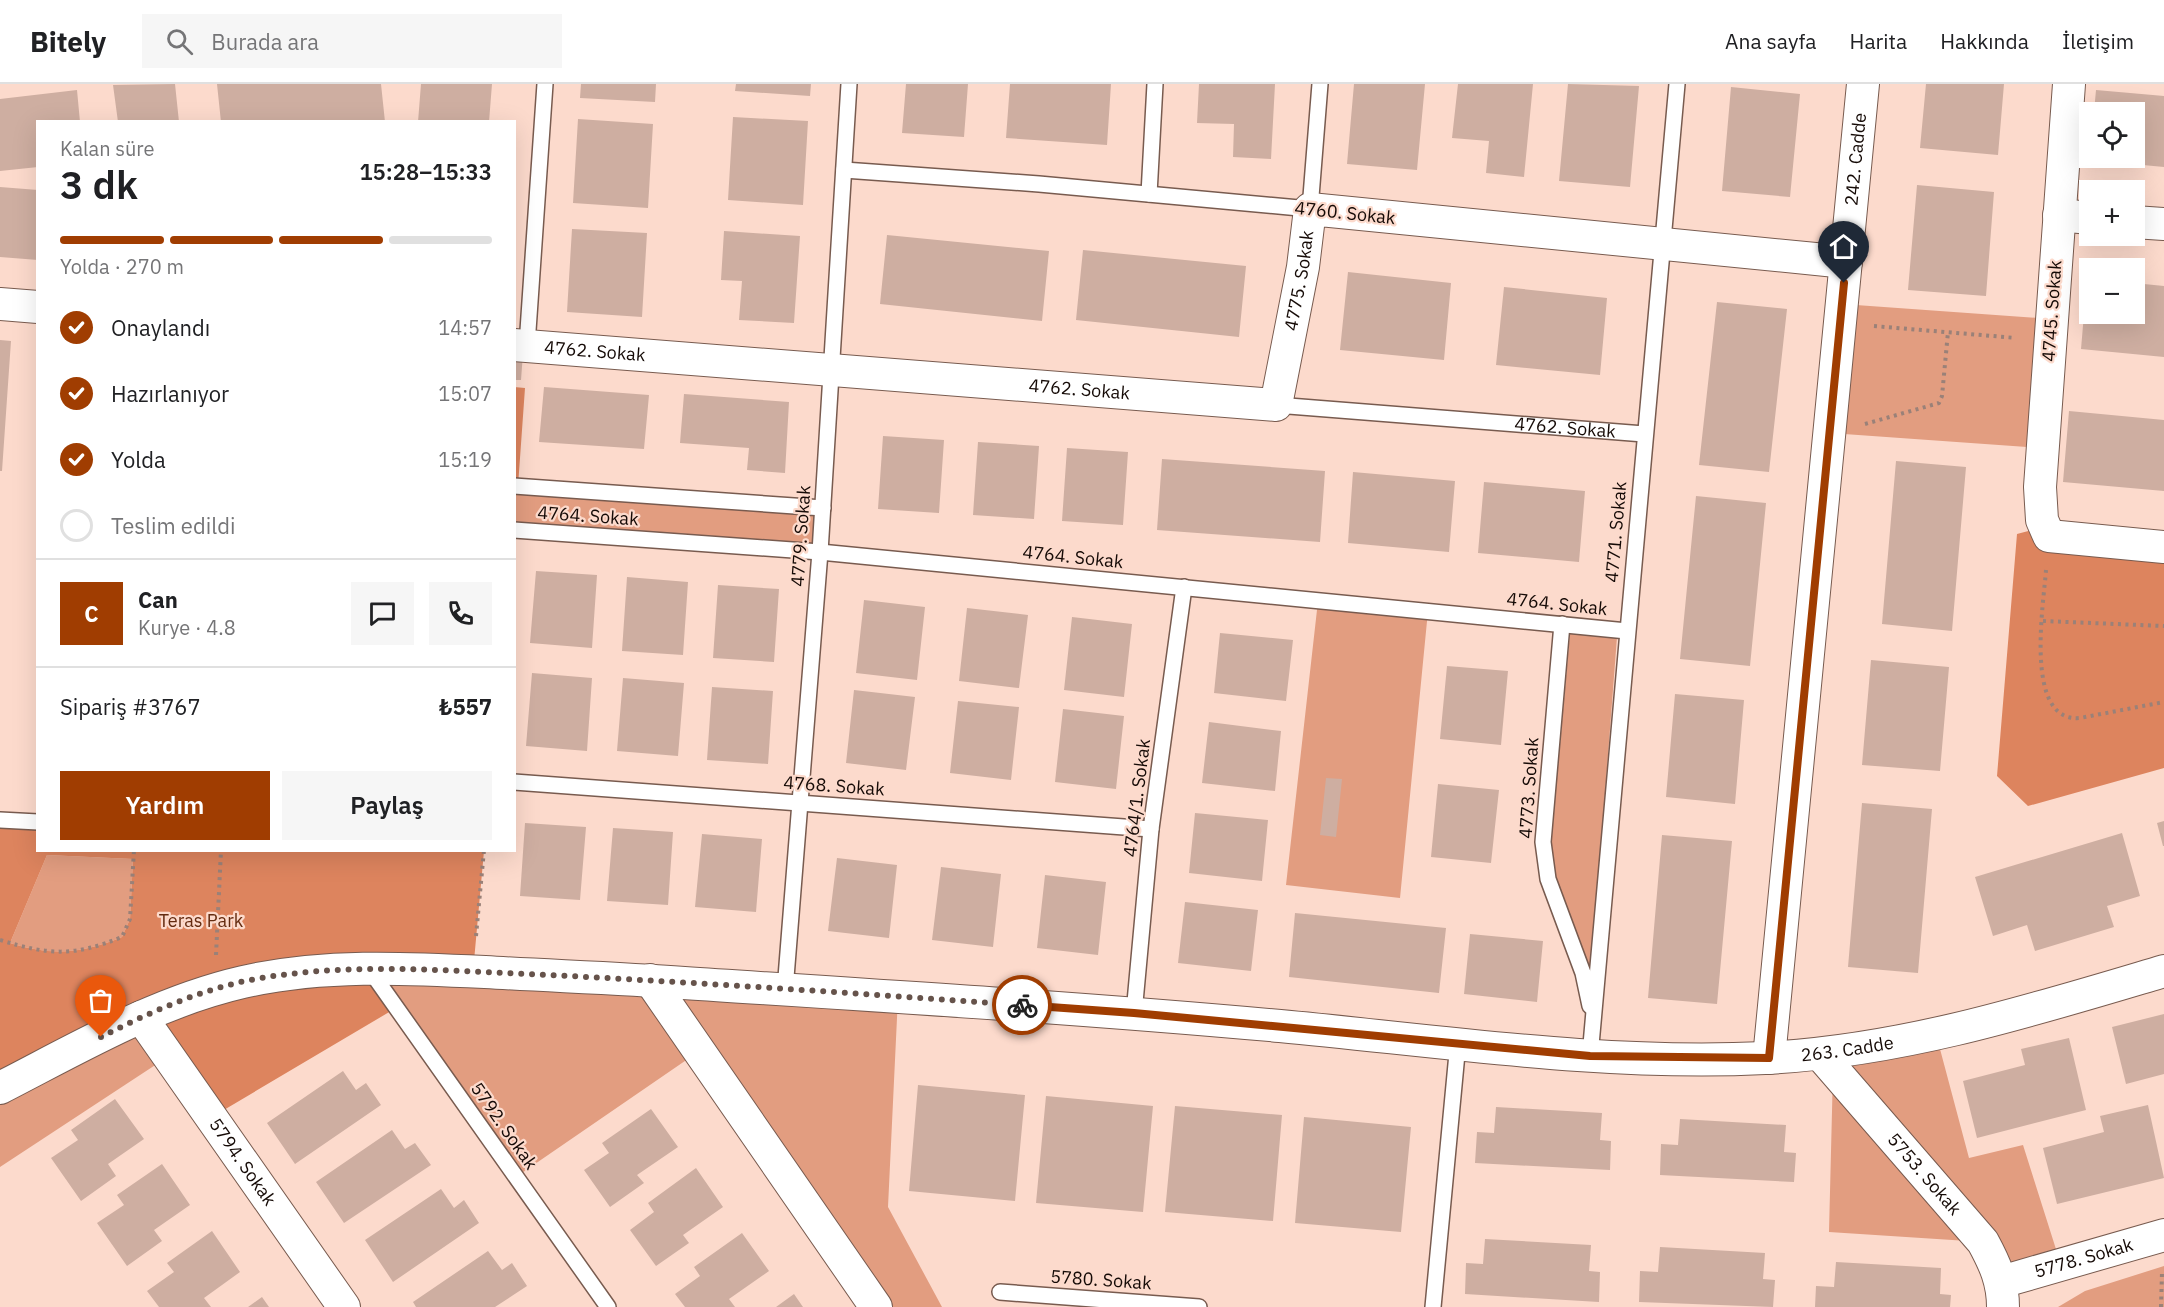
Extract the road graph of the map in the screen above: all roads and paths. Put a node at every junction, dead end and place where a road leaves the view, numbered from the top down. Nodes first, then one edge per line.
1 (545, 84) edge
2 (849, 84) edge
3 (1155, 84) edge
4 (1320, 84) edge
5 (1677, 84) edge
6 (1863, 84) edge
7 (2069, 84) edge
8 (844, 170) junction
9 (1149, 194) junction
10 (1310, 209) junction
11 (2074, 217) edge
12 (2145, 223) edge
13 (2164, 224) edge
14 (1661, 244) junction
15 (1846, 262) junction
16 (0, 304) edge
17 (36, 307) edge
18 (1840, 323) junction
19 (1948, 332) junction
20 (2050, 341) junction
21 (521, 345) edge
22 (832, 370) junction
23 (1276, 405) junction
24 (1830, 422) junction
25 (1644, 434) junction
26 (516, 486) edge
27 (823, 508) junction
28 (516, 530) edge
29 (2049, 536) junction
30 (2164, 547) edge
31 (820, 552) junction
32 (1184, 587) junction
33 (2043, 621) junction
34 (1562, 624) junction
35 (2164, 626) edge
36 (1627, 631) junction
37 (2164, 702) edge
38 (516, 782) edge
39 (800, 803) junction
40 (0, 820) edge
41 (36, 822) edge
42 (1151, 829) junction
43 (134, 852) edge
44 (222, 852) edge
45 (484, 852) edge
46 (0, 940) edge
47 (368, 968) junction
48 (2164, 971) edge
49 (473, 972) junction
50 (650, 980) junction
51 (224, 988) junction
52 (785, 990) junction
53 (1134, 1013) junction
54 (141, 1017) junction
55 (1593, 1020) junction
56 (1458, 1042) junction
57 (1820, 1054) junction
58 (1590, 1056) junction
59 (1769, 1058) junction
60 (0, 1088) edge
61 (2164, 1235) edge
62 (1000, 1292) dead end
63 (2002, 1295) edge
64 (344, 1307) edge
65 (608, 1307) edge
66 (876, 1307) edge
67 (1199, 1307) edge
68 (1433, 1307) edge

1 - 21 lane
2 - 8 lane, 4779. Sokak
3 - 9 lane
4 - 10 lane, 4775. Sokak
5 - 14 lane, 4771. Sokak
6 - 15 street, 242. Cadde
7 - 11 street, 4745. Sokak
8 - 9 lane, 4760. Sokak
8 - 22 lane, 4779. Sokak
9 - 10 lane, 4760. Sokak
10 - 14 street, 4760. Sokak
10 - 23 street, 4775. Sokak
11 - 20 street, 4745. Sokak
12 - 13 street
14 - 15 street, 4760. Sokak
14 - 25 lane, 4771. Sokak
15 - 18 street, 242. Cadde
16 - 17 street
18 - 19 path
18 - 24 street, 242. Cadde
19 - 20 path
19 - 24 path
20 - 29 street, 4745. Sokak
21 - 22 street, 4762. Sokak
22 - 23 street, 4762. Sokak
22 - 27 lane, 4779. Sokak
23 - 25 lane, 4762. Sokak
24 - 59 street, 242. Cadde
25 - 36 lane, 4771. Sokak
26 - 27 lane, 4764. Sokak
27 - 31 lane, 4779. Sokak
28 - 31 lane, 4764. Sokak
29 - 30 street
29 - 33 path
31 - 32 lane, 4764. Sokak
31 - 39 lane, 4779. Sokak
32 - 34 lane, 4764. Sokak
32 - 42 lane, 4764/1. Sokak
33 - 35 path
33 - 37 path
34 - 36 lane, 4764. Sokak
34 - 55 lane, 4773. Sokak
36 - 55 lane, 4771. Sokak
38 - 39 lane, 4768. Sokak
39 - 42 lane, 4768. Sokak
39 - 52 lane, 4779. Sokak
40 - 41 lane
42 - 53 lane, 4764/1. Sokak
43 - 46 path
44 - 51 path
45 - 49 path
47 - 49 street, 263. Cadde
47 - 51 street, 263. Cadde
47 - 65 lane, 5792. Sokak
48 - 57 street, 263. Cadde
49 - 50 street, 263. Cadde
50 - 52 street, 263. Cadde
50 - 66 street
51 - 54 street, 263. Cadde
52 - 53 street, 263. Cadde
53 - 56 street, 263. Cadde
54 - 60 street, 263. Cadde
54 - 64 street, 5794. Sokak
55 - 58 lane, 4771. Sokak
56 - 58 street, 263. Cadde
56 - 68 lane
57 - 59 street, 263. Cadde
57 - 63 street, 5753. Sokak
58 - 59 street, 263. Cadde
61 - 63 street, 5778. Sokak
62 - 67 lane, 5780. Sokak

